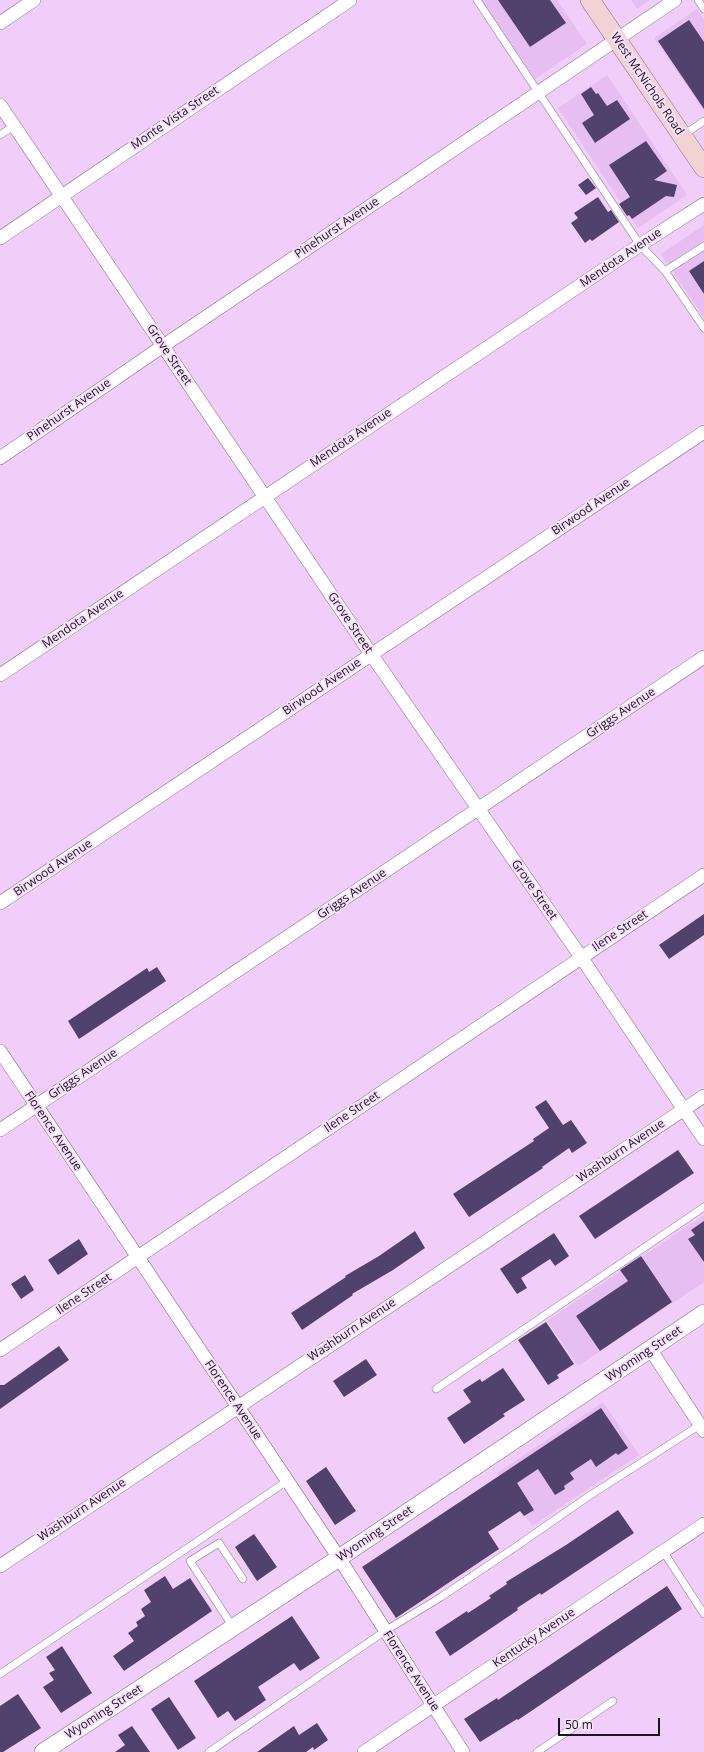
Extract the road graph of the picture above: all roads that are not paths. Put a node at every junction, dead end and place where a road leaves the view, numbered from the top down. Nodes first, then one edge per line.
1 (34, 0) edge
2 (350, 0) edge
3 (477, 0) edge
4 (590, 0) edge
5 (675, 0) edge
6 (698, 0) edge
7 (704, 9) edge
8 (0, 23) edge
9 (616, 40) junction
10 (538, 93) junction
11 (0, 105) edge
12 (704, 121) edge
13 (14, 126) junction
14 (0, 136) edge
15 (682, 136) junction
16 (703, 164) edge
17 (61, 195) junction
18 (704, 204) edge
19 (0, 238) edge
20 (640, 245) junction
21 (704, 246) edge
22 (665, 271) junction
23 (704, 328) edge
24 (163, 346) junction
25 (704, 432) edge
26 (0, 458) edge
27 (265, 496) junction
28 (372, 654) junction
29 (704, 657) edge
30 (0, 675) edge
31 (478, 809) junction
32 (704, 875) edge
33 (0, 903) edge
34 (581, 957) junction
35 (0, 1051) edge
36 (704, 1096) edge
37 (36, 1106) junction
38 (684, 1109) junction
39 (0, 1130) edge
40 (704, 1139) edge
41 (704, 1207) edge
42 (138, 1257) junction
43 (704, 1313) edge
44 (0, 1350) edge
45 (650, 1350) junction
46 (436, 1389) dead end
47 (237, 1407) junction
48 (702, 1428) edge
49 (287, 1481) junction
50 (704, 1524) edge
51 (663, 1551) junction
52 (339, 1558) junction
53 (0, 1566) edge
54 (244, 1579) dead end
55 (704, 1614) edge
56 (233, 1628) junction
57 (385, 1631) junction
58 (0, 1674) edge
59 (613, 1701) dead end
60 (433, 1706) junction
61 (44, 1752) edge
62 (209, 1752) edge
63 (364, 1752) edge
64 (463, 1752) edge
65 (537, 1752) edge

1 - 8 street
2 - 17 street, Monte Vista Street
3 - 10 lane
4 - 9 main road, West McNichols Road
5 - 9 street, Pinehurst Avenue
6 - 7 lane
9 - 10 street, Pinehurst Avenue
9 - 15 main road, West McNichols Road
10 - 20 lane
10 - 24 street, Pinehurst Avenue
11 - 13 street, Grove Street
12 - 15 lane
13 - 14 lane
13 - 17 street, Grove Street
15 - 16 main road, West McNichols Road
17 - 19 street, Monte Vista Street
17 - 24 street, Grove Street
18 - 20 street, Mendota Avenue
20 - 22 lane
20 - 27 street, Mendota Avenue
21 - 22 lane
22 - 23 lane
24 - 26 street, Pinehurst Avenue
24 - 27 street, Grove Street
25 - 28 street, Birwood Avenue
27 - 28 street, Grove Street
27 - 30 street, Mendota Avenue
28 - 31 street, Grove Street
28 - 33 street, Birwood Avenue
29 - 31 street, Griggs Avenue
31 - 34 street, Grove Street
31 - 37 street, Griggs Avenue
32 - 34 street, Ilene Street
34 - 38 street, Grove Street
34 - 42 street, Ilene Street
35 - 37 street, Florence Avenue
36 - 38 street, Washburn Avenue
37 - 39 street, Griggs Avenue
37 - 42 street, Florence Avenue
38 - 40 street, Grove Street
38 - 47 street, Washburn Avenue
41 - 46 lane
42 - 44 street, Ilene Street
42 - 47 street, Florence Avenue
43 - 45 street, Wyoming Street
45 - 48 street
45 - 52 street, Wyoming Street
47 - 49 street, Florence Avenue
47 - 53 street, Washburn Avenue
48 - 57 lane
49 - 52 street, Florence Avenue
49 - 58 lane
50 - 51 street, Kentucky Avenue
51 - 55 lane
51 - 60 street, Kentucky Avenue
52 - 56 street, Wyoming Street
52 - 57 street, Florence Avenue
54 - 56 lane
56 - 61 street, Wyoming Street
57 - 60 street, Florence Avenue
57 - 62 lane
59 - 65 lane
60 - 63 street, Kentucky Avenue
60 - 64 street, Florence Avenue

